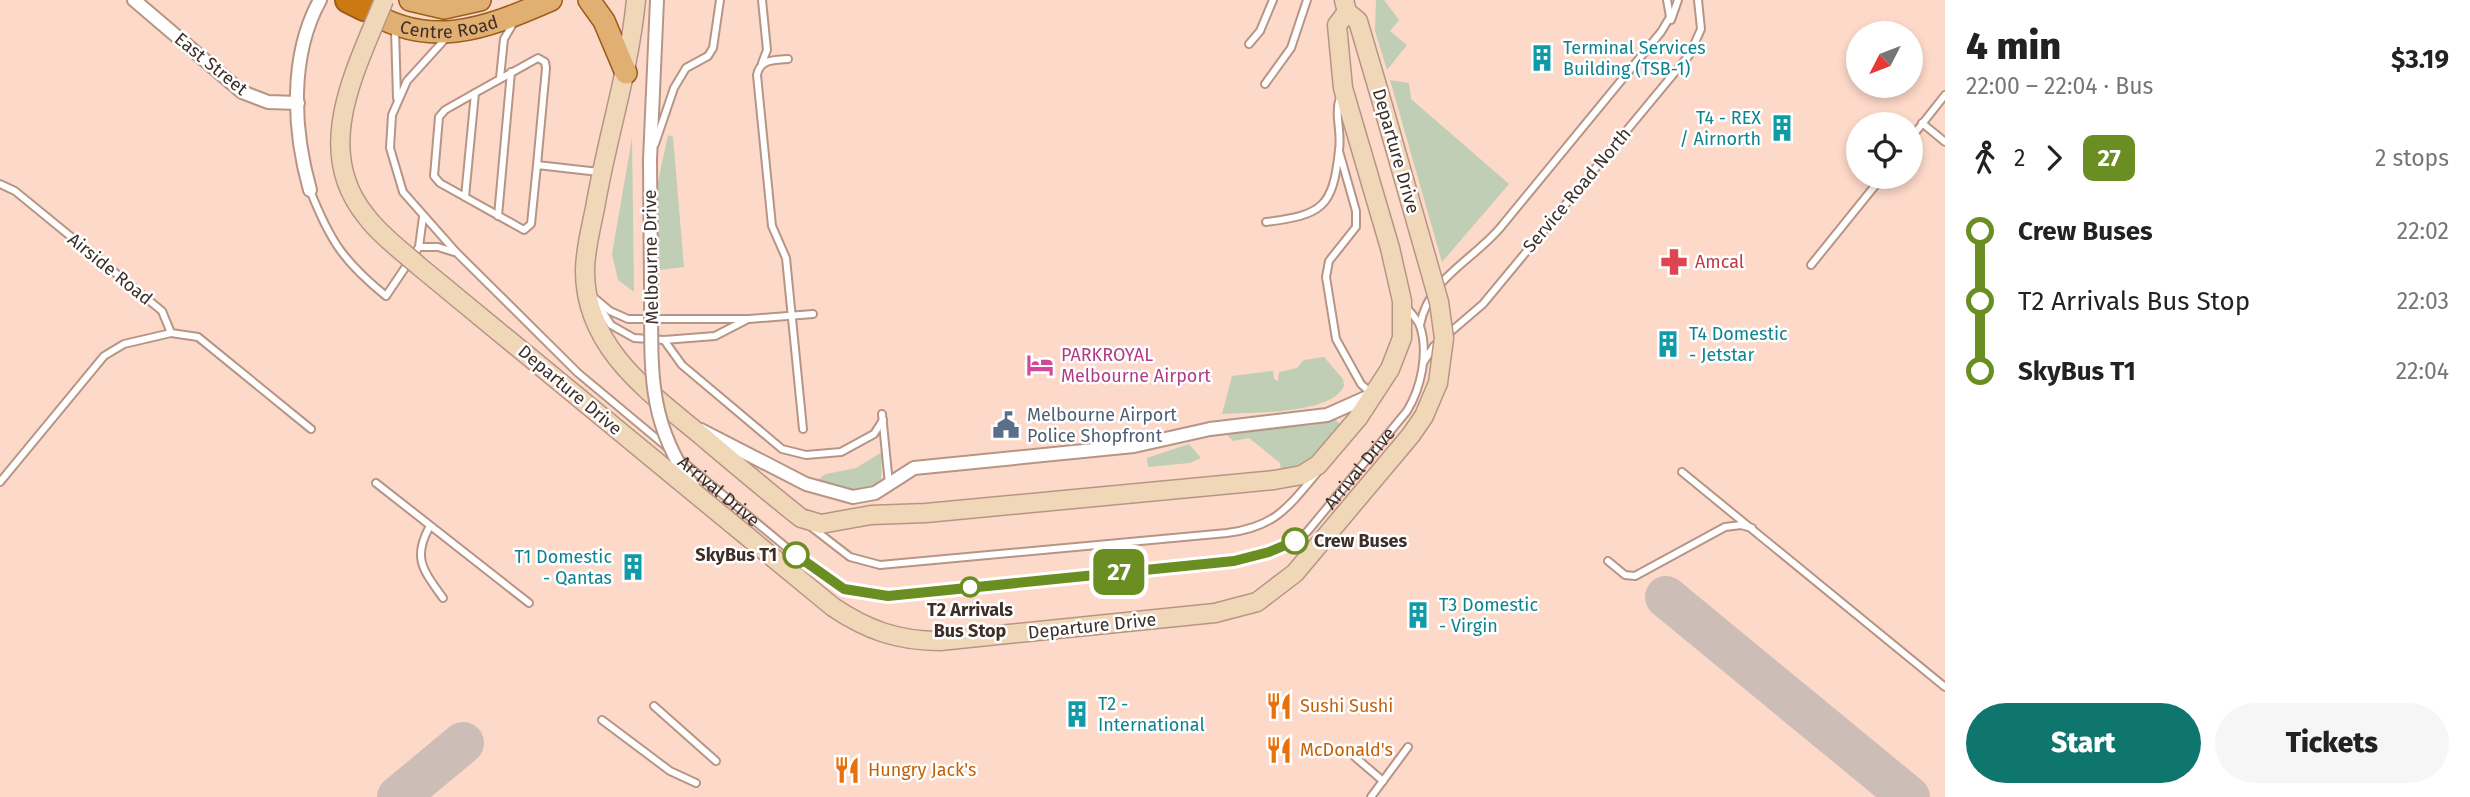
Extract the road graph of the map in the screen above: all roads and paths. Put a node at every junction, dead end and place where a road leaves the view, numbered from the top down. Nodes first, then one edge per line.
1 (134, 0) edge
2 (320, 0) edge
3 (410, 0) edge
4 (480, 0) edge
5 (486, 0) edge
6 (551, 0) edge
7 (589, 0) edge
8 (636, 0) edge
9 (657, 0) edge
10 (720, 0) edge
11 (762, 0) edge
12 (1273, 0) edge
13 (1307, 0) edge
14 (1667, 0) edge
15 (1678, 0) edge
16 (1698, 0) edge
17 (362, 2) edge
18 (1345, 6) edge
19 (525, 11) junction
20 (394, 24) junction
21 (1661, 32) junction
22 (451, 33) junction
23 (1248, 44) dead end
24 (788, 59) dead end
25 (761, 65) junction
26 (511, 72) junction
27 (626, 73) junction
28 (500, 78) junction
29 (1265, 84) dead end
30 (1343, 88) junction
31 (475, 93) junction
32 (1945, 95) edge
33 (397, 100) junction
34 (298, 103) junction
35 (1923, 122) edge
36 (1923, 124) edge
37 (1945, 142) edge
38 (1339, 151) junction
39 (650, 160) junction
40 (537, 165) junction
41 (601, 173) junction
42 (0, 184) edge
43 (1872, 189) edge
44 (310, 190) joint
45 (465, 197) junction
46 (498, 216) junction
47 (423, 218) junction
48 (1266, 222) dead end
49 (419, 247) junction
50 (456, 252) junction
51 (1811, 265) dead end
52 (586, 290) junction
53 (1402, 300) junction
54 (813, 314) dead end
55 (792, 315) junction
56 (749, 319) junction
57 (1420, 325) junction
58 (171, 333) junction
59 (664, 340) junction
60 (1422, 364) junction
61 (1373, 395) junction
62 (687, 424) junction
63 (311, 429) dead end
64 (803, 429) dead end
65 (1318, 465) junction
66 (1682, 472) dead end
67 (0, 482) edge
68 (376, 482) dead end
69 (889, 484) junction
70 (704, 500) junction
71 (801, 518) junction
72 (430, 526) junction
73 (1756, 530) junction
74 (1608, 561) dead end
75 (443, 598) dead end
76 (529, 603) dead end
77 (1945, 687) edge
78 (654, 706) dead end
79 (602, 720) dead end
80 (1408, 747) dead end
81 (1355, 757) dead end
82 (716, 761) dead end
83 (1383, 781) junction
84 (696, 783) dead end
85 (1372, 797) edge

1 - 34 street, East Street
2 - 34 street
3 - 4 main road, Centre Road
5 - 22 main road, Arrival Drive
6 - 19 main road, Centre Road
7 - 27 main road
8 - 27 street
9 - 39 street, Melbourne Drive
10 - 39 lane
11 - 25 lane
12 - 23 lane
13 - 29 lane
14 - 21 lane, Service Road North
15 - 21 lane
16 - 60 lane, Service Road North
17 - 20 main road, Centre Road
17 - 70 street, Departure Drive, bridge
18 - 30 street, Arrival Drive
18 - 70 street, Departure Drive, bridge
19 - 22 main road, Centre Road
19 - 28 lane
20 - 22 main road, Centre Road
20 - 33 lane, Arrival Drive
21 - 57 lane, Service Road North
22 - 33 lane, Arrival Drive
24 - 25 lane
25 - 55 lane
26 - 28 lane
26 - 40 lane
26 - 46 lane
27 - 41 street
28 - 31 lane
30 - 38 lane
30 - 53 street, Arrival Drive
31 - 45 lane
31 - 45 lane
32 - 35 lane
33 - 47 lane, Arrival Drive
34 - 44 street
36 - 37 lane
38 - 48 lane
38 - 61 lane
39 - 70 street, Melbourne Drive, bridge
40 - 41 lane
40 - 46 lane
41 - 52 street
42 - 58 lane, Airside Road
43 - 51 lane
44 - 49 lane
45 - 46 lane
47 - 49 lane
47 - 50 lane, Arrival Drive
49 - 50 lane
50 - 60 lane, Arrival Drive
52 - 56 lane
52 - 59 lane
52 - 62 street, Arrival Drive
53 - 57 lane, Arrival Drive
53 - 61 street, Arrival Drive
54 - 55 lane
55 - 56 lane
55 - 64 lane
56 - 59 lane
57 - 60 lane, Arrival Drive
58 - 63 lane
58 - 67 lane
59 - 69 lane
61 - 65 street, Arrival Drive
61 - 69 street, Arrival Drive
62 - 69 street, Arrival Drive
62 - 71 street, Arrival Drive
65 - 71 street, Arrival Drive
65 - 71 lane, Arrival Drive
66 - 73 lane
68 - 72 lane
72 - 75 lane
72 - 76 lane
73 - 74 lane
73 - 77 lane
78 - 82 lane
79 - 84 lane
80 - 83 lane
81 - 83 lane
83 - 85 lane

